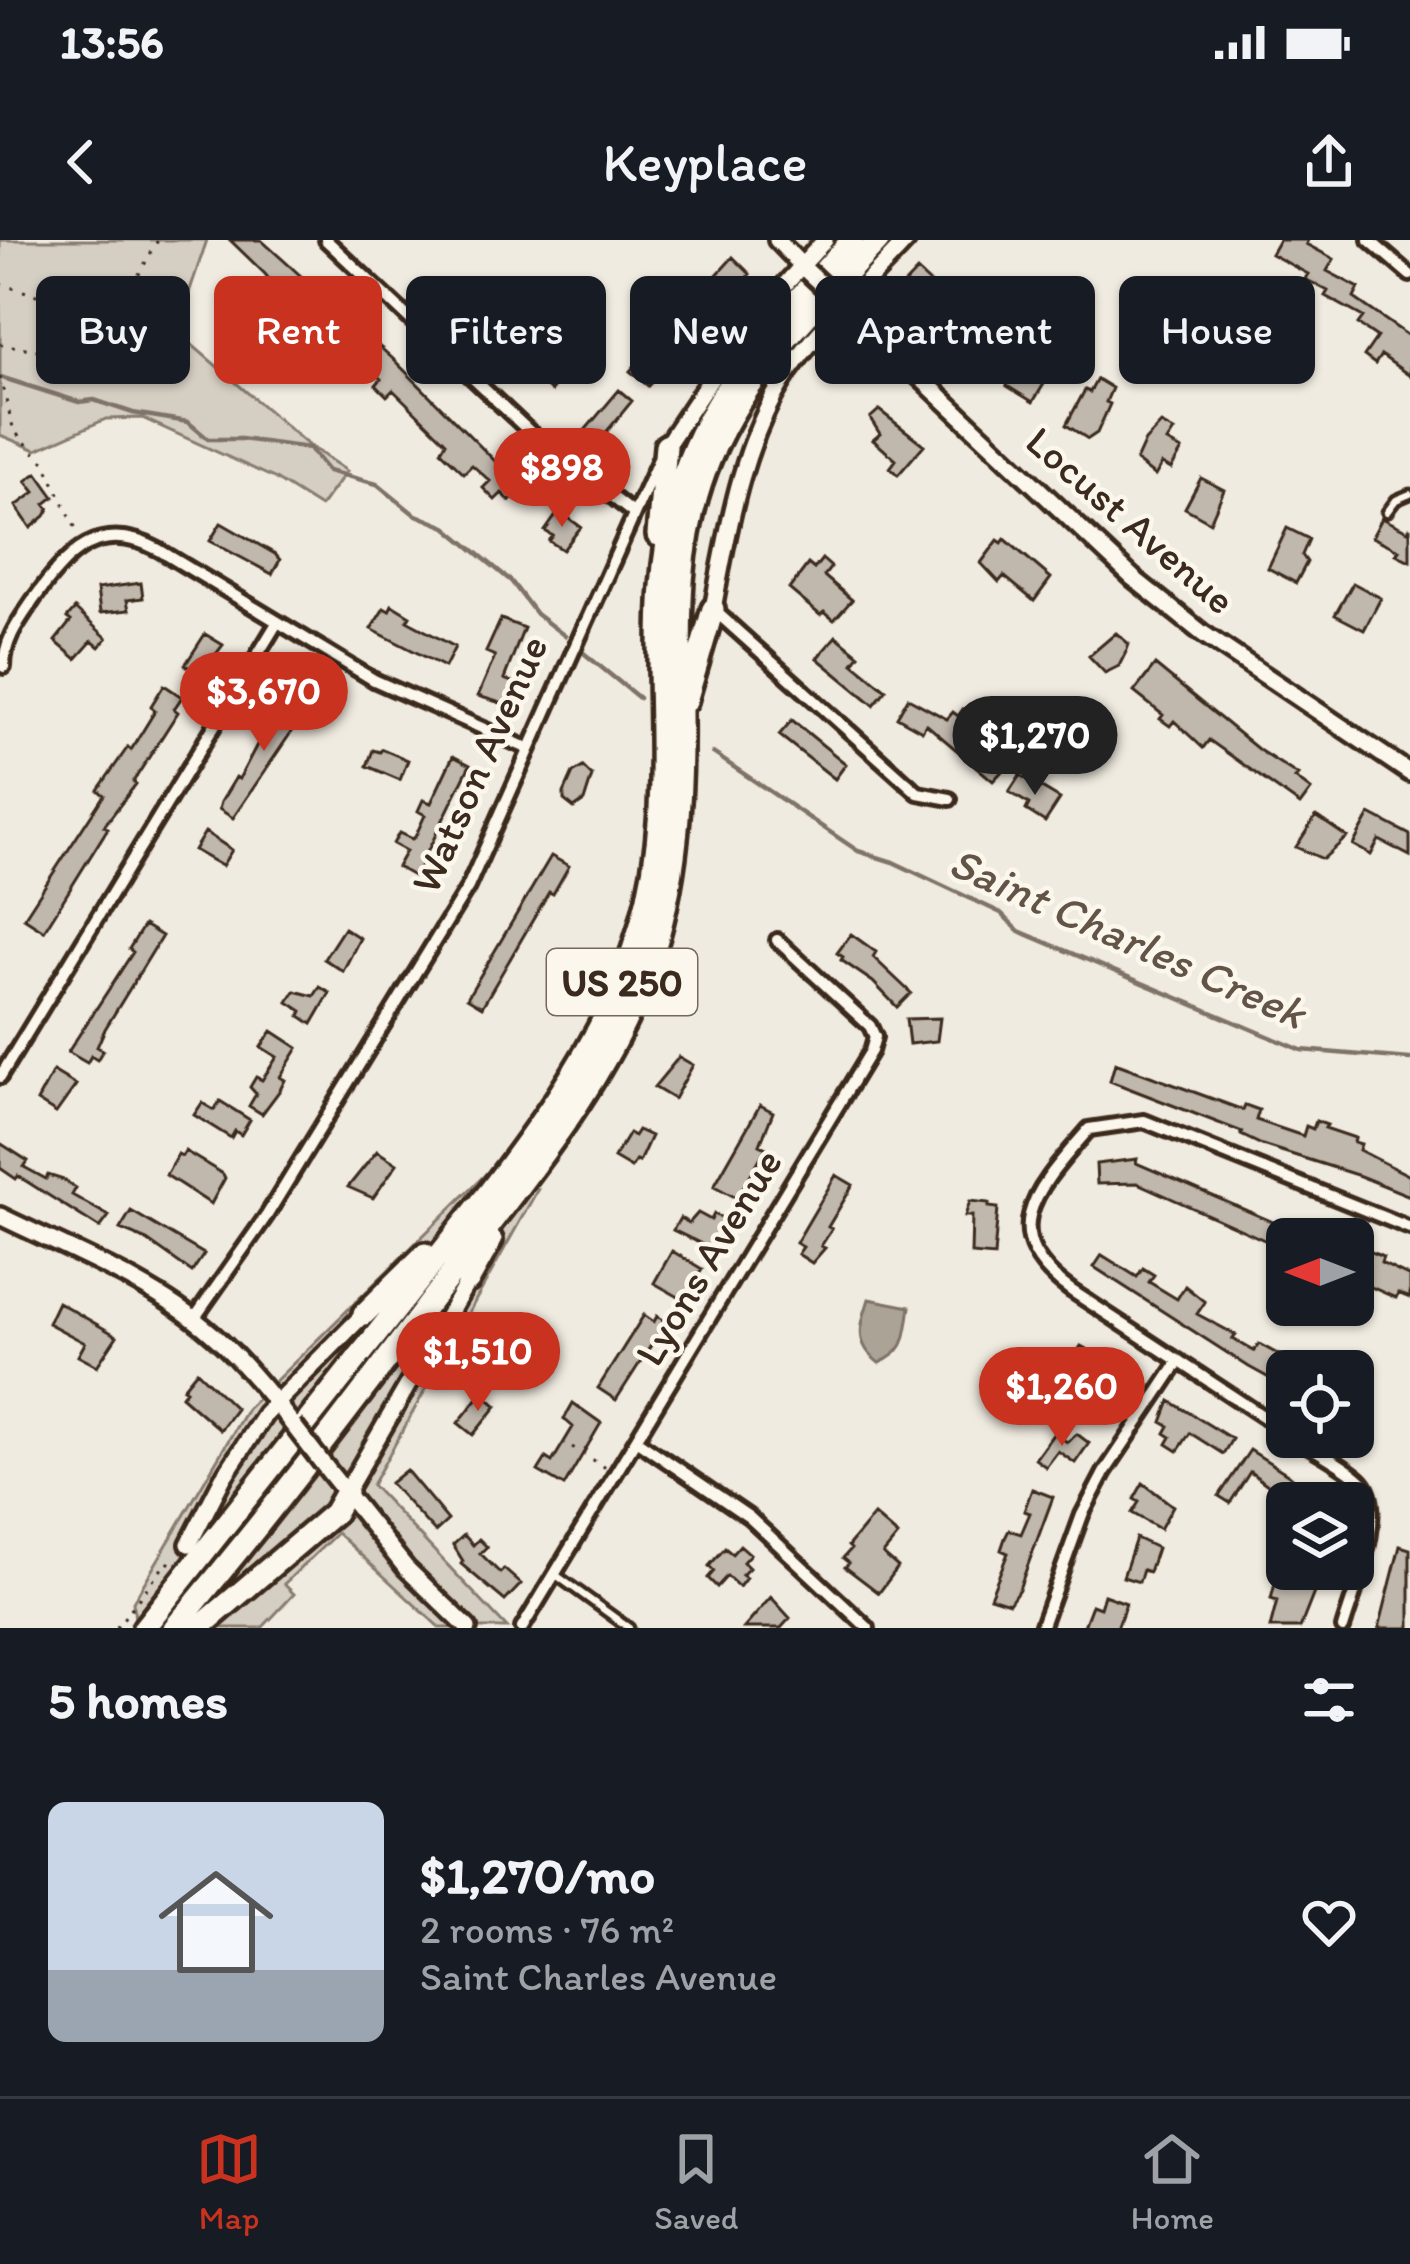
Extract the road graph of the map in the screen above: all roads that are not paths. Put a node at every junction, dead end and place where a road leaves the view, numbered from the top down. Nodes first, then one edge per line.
1 (326, 240) edge
2 (777, 240) edge
3 (825, 240) edge
4 (852, 240) edge
5 (879, 240) edge
6 (907, 240) edge
7 (1369, 240) edge
8 (804, 268) junction
9 (1410, 274) edge
10 (871, 276) edge
11 (815, 279) edge
12 (815, 339) edge
13 (926, 384) edge
14 (666, 446) junction
15 (1410, 494) edge
16 (1387, 512) dead end
17 (633, 513) junction
18 (660, 591) junction
19 (712, 609) junction
20 (277, 623) junction
21 (4, 667) dead end
22 (681, 713) junction
23 (529, 749) junction
24 (1410, 773) edge
25 (950, 799) dead end
26 (777, 940) dead end
27 (0, 1077) edge
28 (530, 1170) junction
29 (490, 1191) junction
30 (0, 1216) edge
31 (1410, 1228) edge
32 (468, 1281) joint
33 (364, 1314) joint
34 (194, 1319) junction
35 (1179, 1361) junction
36 (276, 1403) junction
37 (1266, 1418) edge
38 (637, 1440) junction
39 (1327, 1458) edge
40 (346, 1492) junction
41 (189, 1544) joint
42 (556, 1575) junction
43 (145, 1627) edge
44 (173, 1628) edge
45 (199, 1628) edge
46 (468, 1628) edge
47 (522, 1628) edge
48 (629, 1628) edge
49 (868, 1628) edge
50 (1041, 1628) edge
51 (1343, 1628) edge

1 - 17 street
2 - 8 street, Locust Avenue
3 - 8 street, Watson Avenue
4 - 18 highway, US 250
5 - 22 highway, US 250
6 - 10 street
7 - 9 street
8 - 11 street, Locust Avenue, bridge
8 - 14 street, Watson Avenue
12 - 19 street
13 - 24 street, Locust Avenue
14 - 17 street, Watson Avenue
14 - 18 highway
15 - 16 lane
17 - 23 street, Watson Avenue
18 - 29 highway, US 250
19 - 22 highway
19 - 25 street
20 - 21 street
20 - 23 street
20 - 27 street
22 - 28 highway, US 250
23 - 34 street, Watson Avenue
26 - 38 street, Lyons Avenue
28 - 32 highway
28 - 44 highway, US 250
29 - 33 highway
29 - 43 highway, US 250
30 - 34 street
31 - 35 street
32 - 40 street
33 - 36 street
34 - 36 street
35 - 37 street
35 - 50 street
36 - 40 street, bridge
36 - 41 street
38 - 42 street, Lyons Avenue
38 - 49 street
39 - 51 street
40 - 45 highway
40 - 46 street
41 - 43 highway
42 - 47 street, Lyons Avenue
42 - 48 lane

